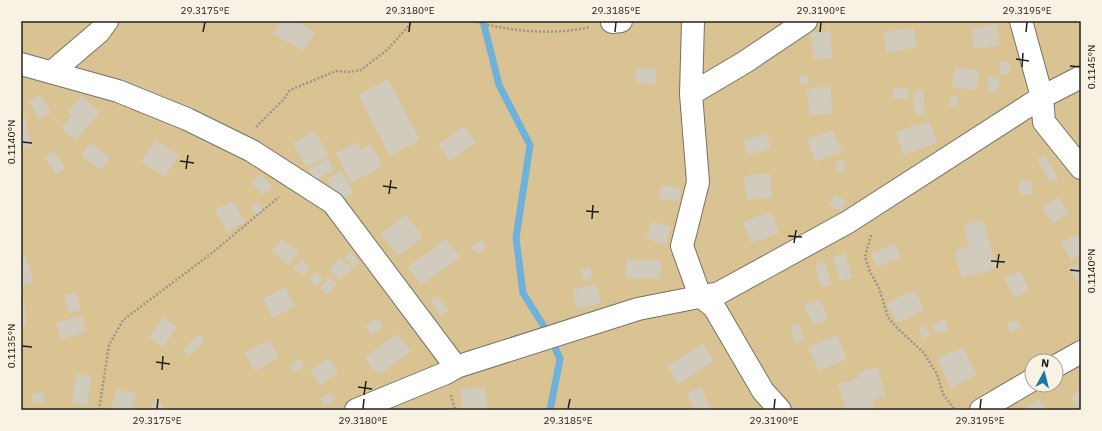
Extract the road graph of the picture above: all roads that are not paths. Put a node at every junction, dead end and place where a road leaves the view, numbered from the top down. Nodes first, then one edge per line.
1 (108, 21) edge
2 (693, 21) edge
3 (806, 21) edge
4 (1021, 21) edge
5 (21, 64) edge
6 (52, 72) junction
7 (1081, 77) edge
8 (691, 94) junction
9 (1042, 97) junction
10 (1081, 168) edge
11 (700, 296) junction
12 (1081, 352) edge
13 (1064, 362) edge
14 (456, 366) junction
15 (1024, 385) edge
16 (356, 410) edge
17 (780, 410) edge
18 (981, 410) edge

1 - 6 street
2 - 8 street
3 - 8 street
4 - 9 street
5 - 6 street
6 - 14 street
7 - 9 street
8 - 11 street
9 - 10 street
9 - 11 street
11 - 14 street
11 - 17 street
12 - 13 street
14 - 16 street
15 - 18 street

